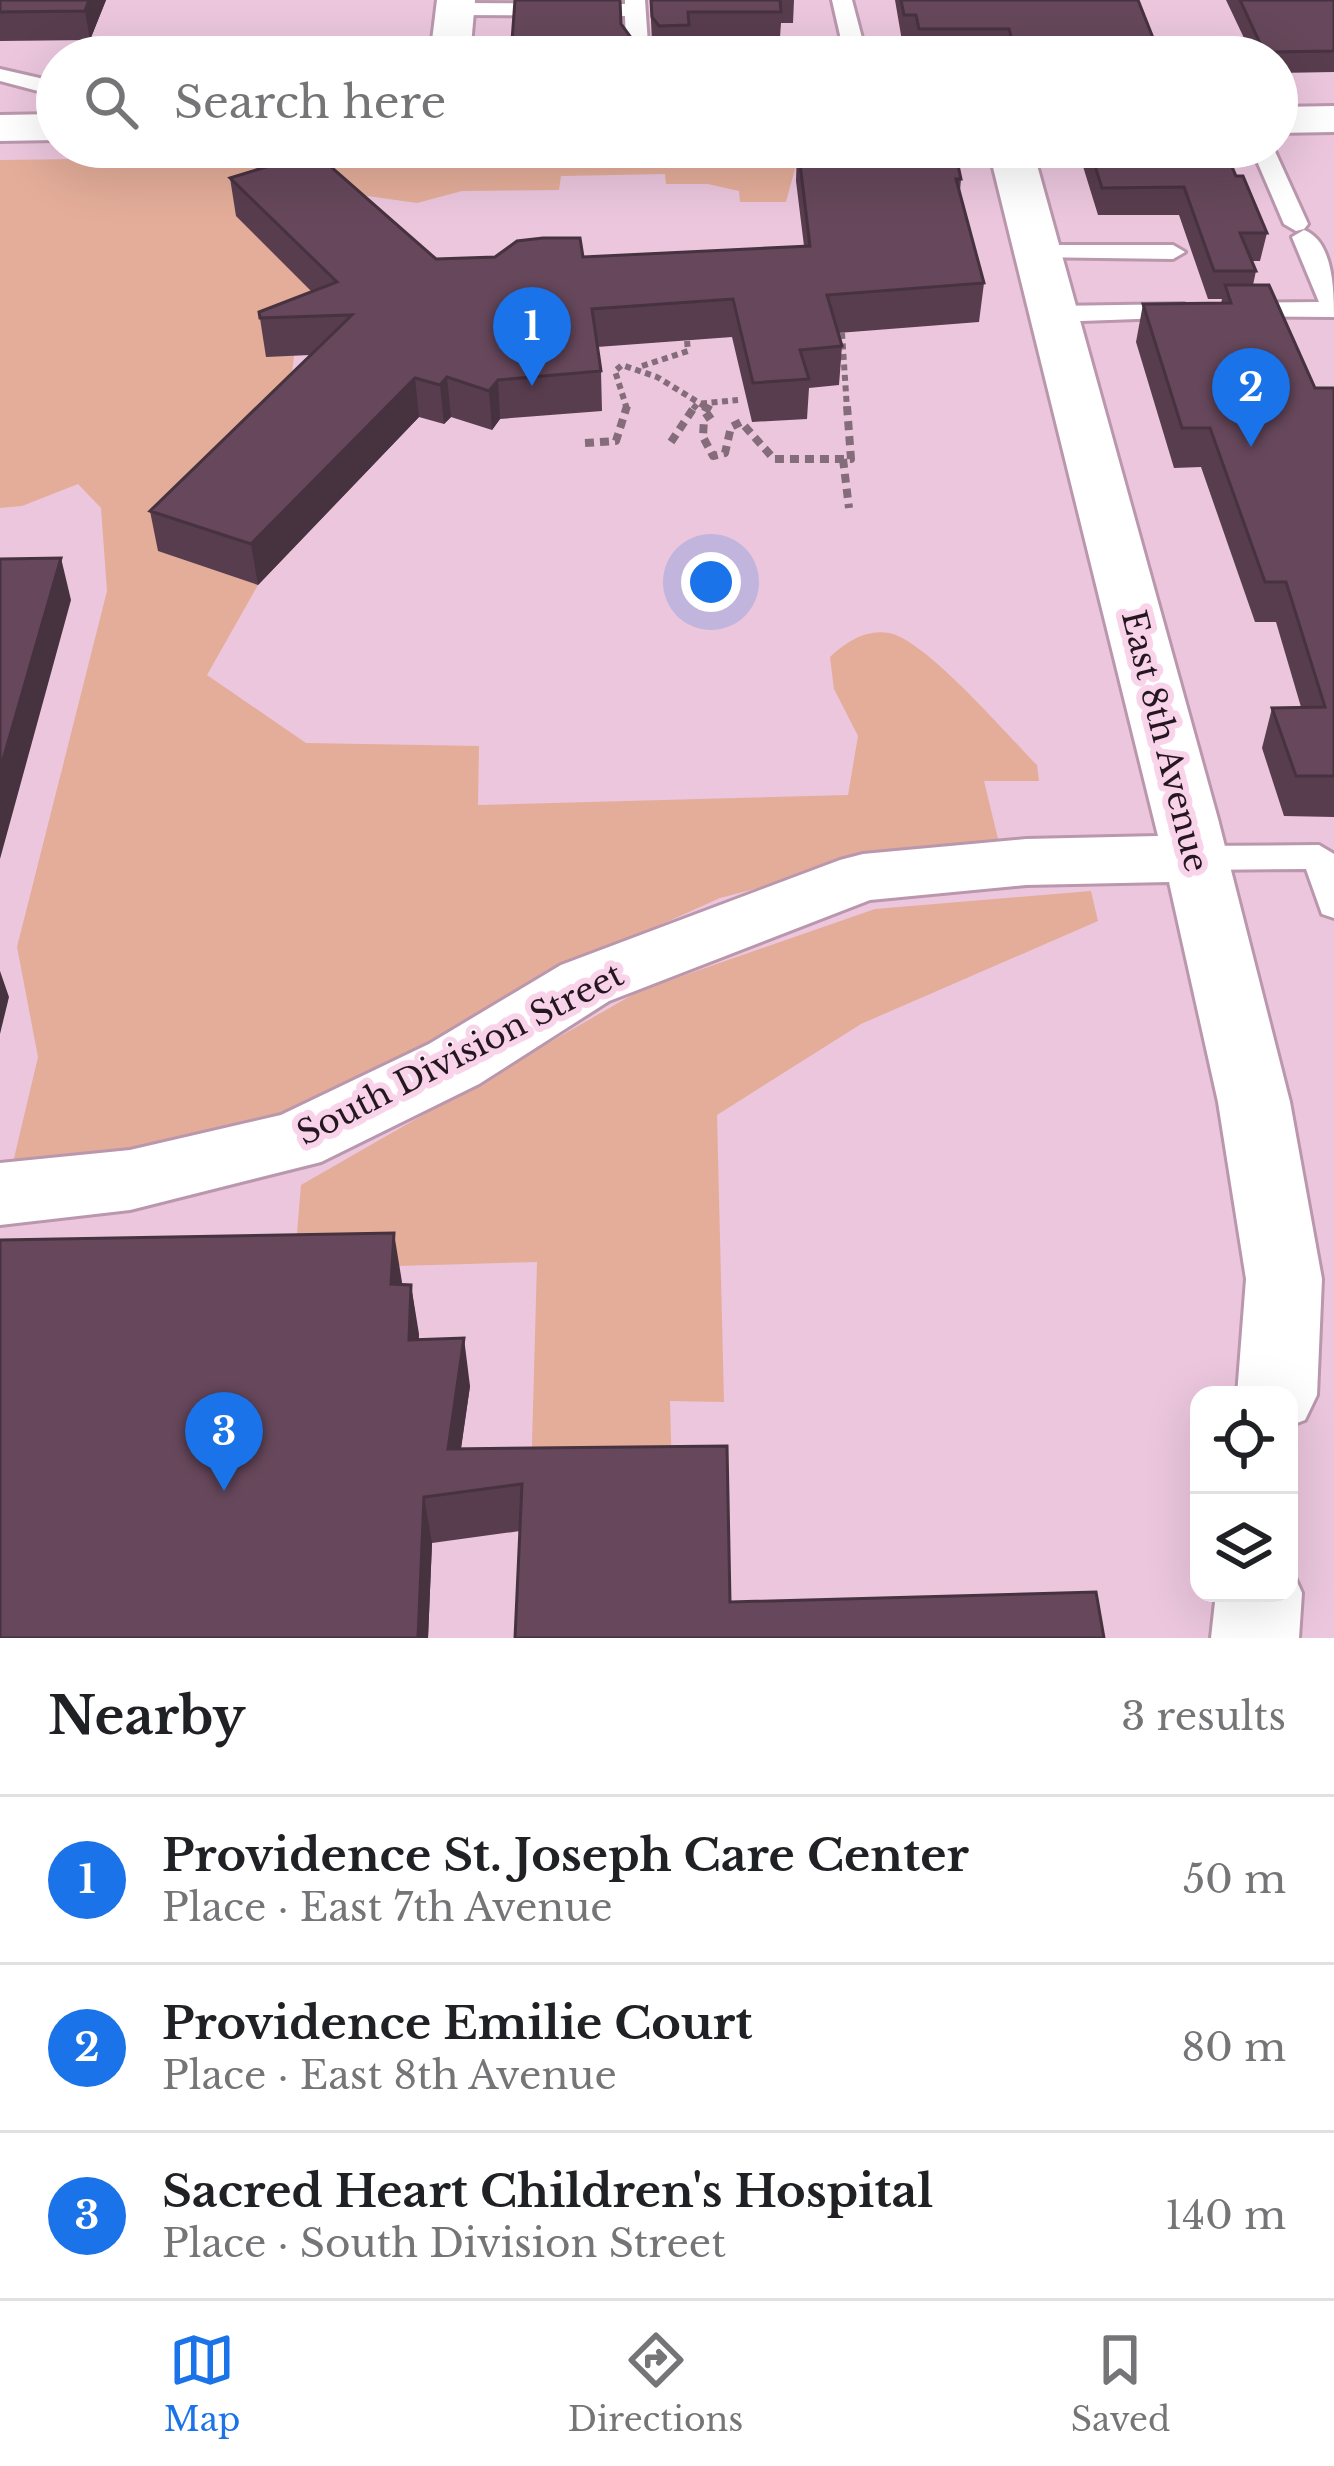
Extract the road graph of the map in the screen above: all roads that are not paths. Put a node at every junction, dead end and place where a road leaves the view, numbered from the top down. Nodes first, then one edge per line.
1 (842, 0) edge
2 (456, 4) edge
3 (635, 5) edge
4 (452, 36) edge
5 (637, 36) edge
6 (851, 36) edge
7 (0, 75) edge
8 (36, 84) edge
9 (1334, 119) edge
10 (1298, 120) edge
11 (36, 127) edge
12 (0, 128) edge
13 (1016, 168) edge
14 (1272, 168) edge
15 (1039, 252) junction
16 (1173, 252) dead end
17 (1334, 308) edge
18 (1054, 314) junction
19 (1196, 858) junction
20 (1334, 905) edge
21 (0, 1194) edge
22 (1279, 1368) edge
23 (1258, 1602) edge
24 (1255, 1638) edge

1 - 6 lane
2 - 3 lane
2 - 4 street
3 - 5 lane
7 - 8 lane
9 - 10 street
11 - 12 street
13 - 15 street, East 8th Avenue
14 - 17 lane
15 - 16 lane
15 - 18 street, East 8th Avenue
17 - 18 lane
18 - 19 street, East 8th Avenue
19 - 20 lane
19 - 21 street, South Division Street
19 - 22 street, East 8th Avenue
23 - 24 street

